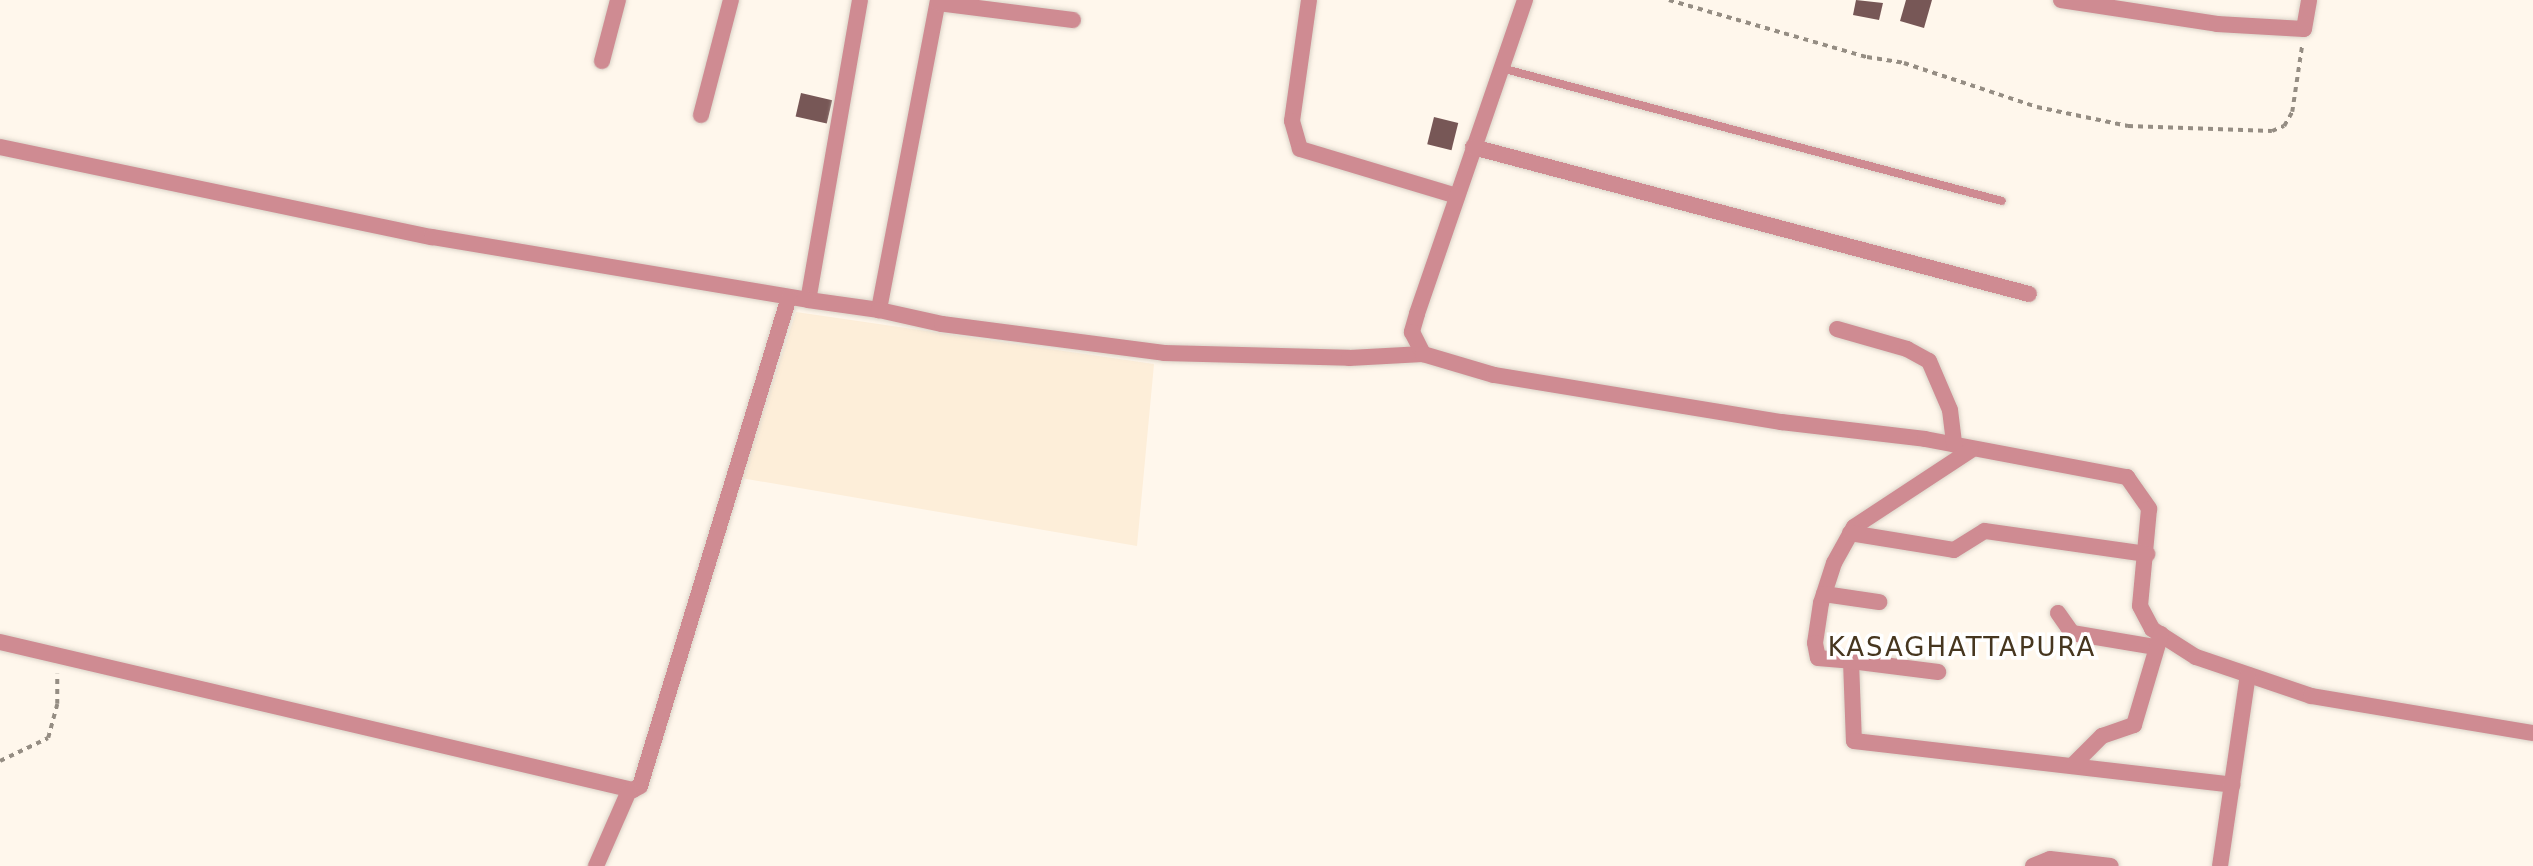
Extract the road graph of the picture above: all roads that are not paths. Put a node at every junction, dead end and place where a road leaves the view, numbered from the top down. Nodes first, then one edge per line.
1 (618, 0) edge
2 (731, 0) edge
3 (860, 0) edge
4 (1310, 0) edge
5 (1525, 0) edge
6 (2062, 0) edge
7 (2309, 0) edge
8 (938, 2) edge
9 (1073, 20) dead end
10 (602, 61) dead end
11 (1501, 68) junction
12 (701, 115) dead end
13 (0, 147) edge
14 (1474, 147) junction
15 (1457, 196) junction
16 (2002, 201) dead end
17 (2029, 294) dead end
18 (789, 297) junction
19 (808, 300) junction
20 (879, 310) junction
21 (1837, 329) dead end
22 (1423, 354) junction
23 (1954, 445) junction
24 (1971, 450) junction
25 (1850, 533) junction
26 (2147, 554) junction
27 (1824, 594) junction
28 (1879, 602) dead end
29 (2059, 613) dead end
30 (2158, 641) junction
31 (0, 642) edge
32 (1851, 661) junction
33 (1938, 672) dead end
34 (2248, 675) junction
35 (2533, 733) edge
36 (2074, 764) junction
37 (2232, 785) junction
38 (629, 791) junction
39 (596, 866) edge
40 (2033, 866) edge
41 (2111, 866) edge
42 (2220, 866) edge

1 - 10 street
2 - 12 street
3 - 19 street
4 - 15 street
5 - 11 street
6 - 7 street
8 - 9 street
8 - 20 street
11 - 14 street
11 - 16 lane
13 - 18 street
14 - 15 street
14 - 17 street
15 - 22 street
18 - 19 street
18 - 38 street
19 - 20 street
20 - 22 street
21 - 23 street
22 - 23 street
23 - 24 street
24 - 25 street
24 - 26 street
25 - 26 street
25 - 27 street
26 - 30 street
27 - 28 street
27 - 32 street
29 - 30 street
30 - 34 street
30 - 36 street
31 - 38 street
32 - 33 street
32 - 36 street
34 - 35 street
34 - 37 street
36 - 37 street
37 - 42 street
38 - 39 street
40 - 41 street

